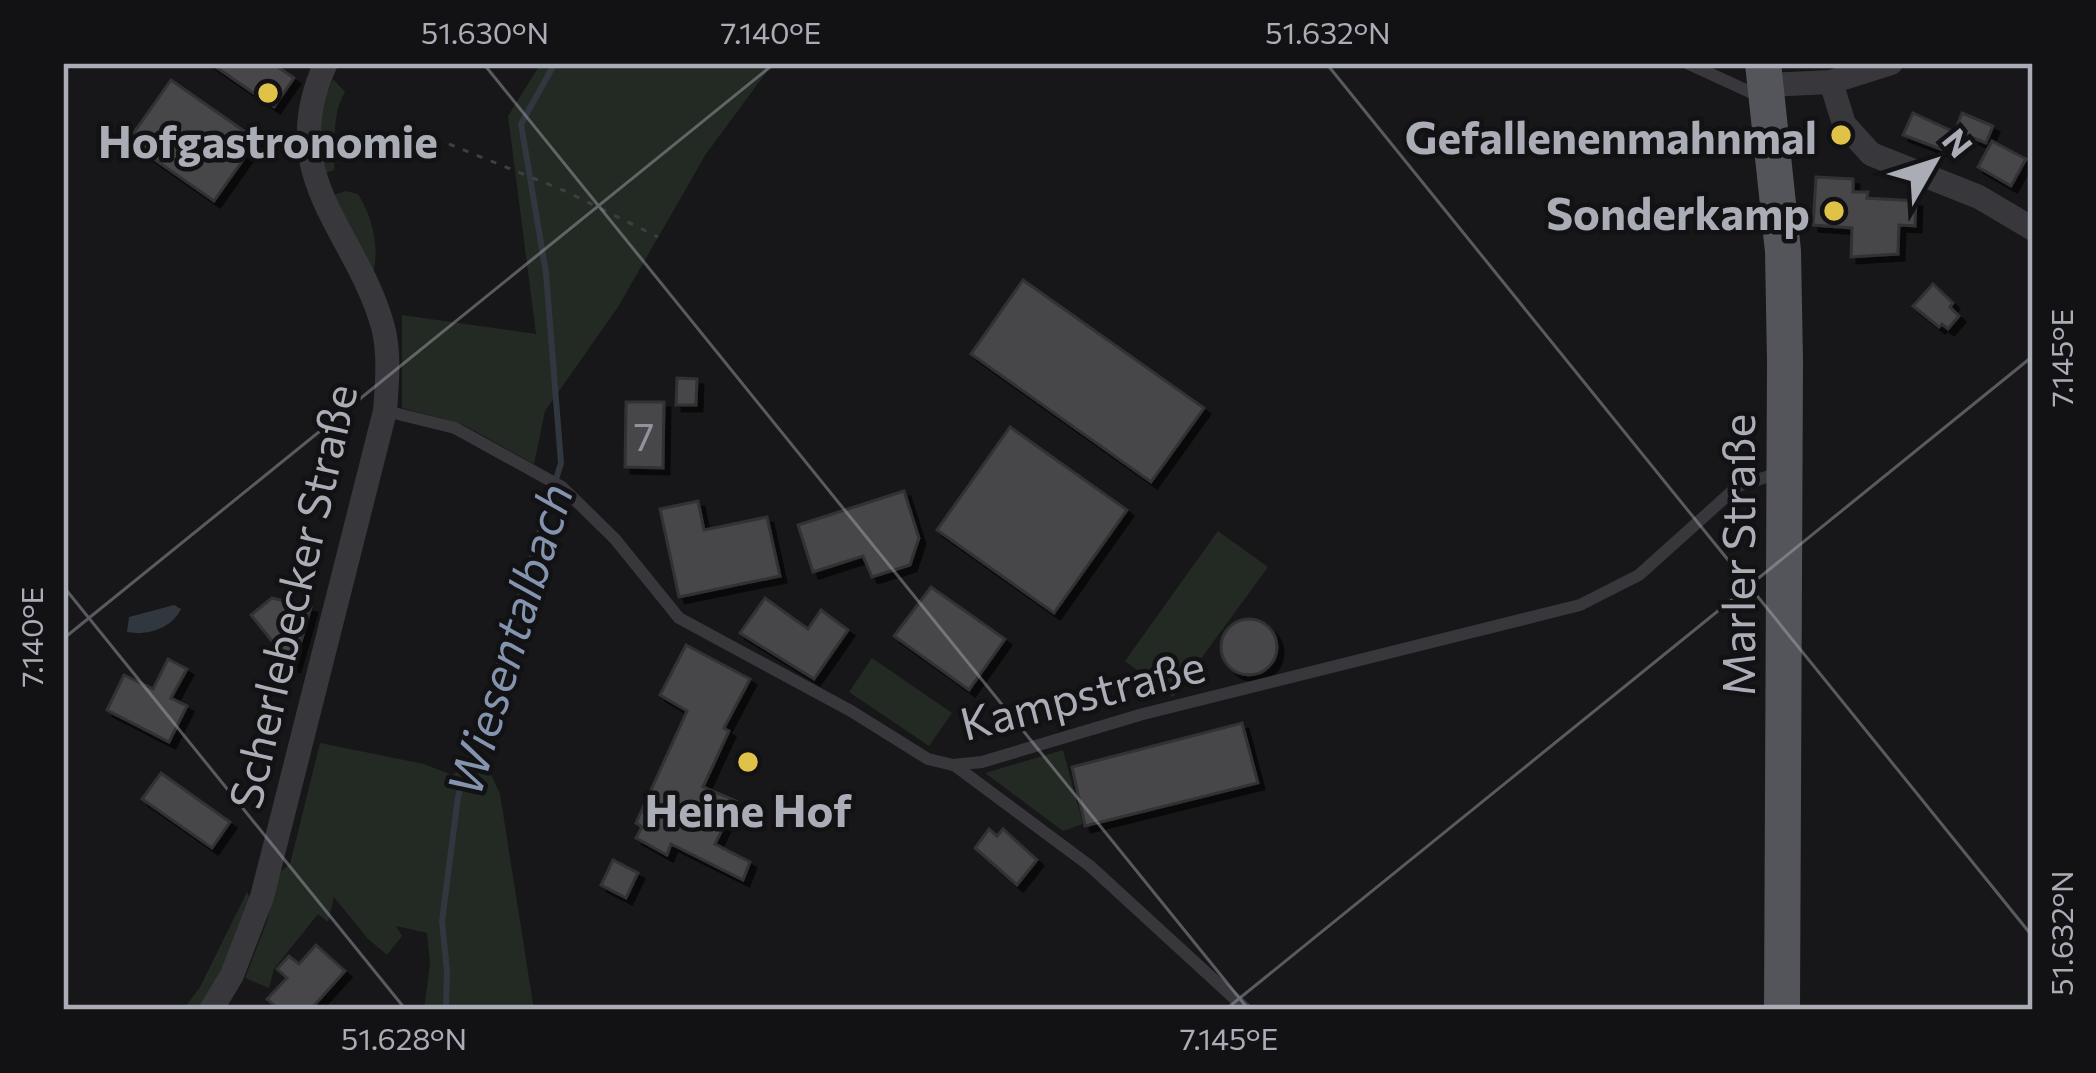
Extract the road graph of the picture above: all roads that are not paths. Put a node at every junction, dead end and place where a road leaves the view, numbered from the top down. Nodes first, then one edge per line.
1 (326, 63) edge
2 (1687, 63) edge
3 (1892, 63) edge
4 (1831, 82) junction
5 (1766, 83) edge
6 (2033, 229) edge
7 (385, 411) junction
8 (1784, 472) junction
9 (953, 764) junction
10 (211, 1010) edge
11 (1247, 1010) edge
12 (1782, 1010) edge

1 - 7 street, Scherlebecker Straße
2 - 5 lane
3 - 4 street
4 - 5 street
4 - 6 street
5 - 8 main road, Marler Straße
7 - 9 lane, Kampstraße
7 - 10 street, Scherlebecker Straße
8 - 9 lane, Kampstraße
8 - 12 main road, Marler Straße
9 - 11 lane

